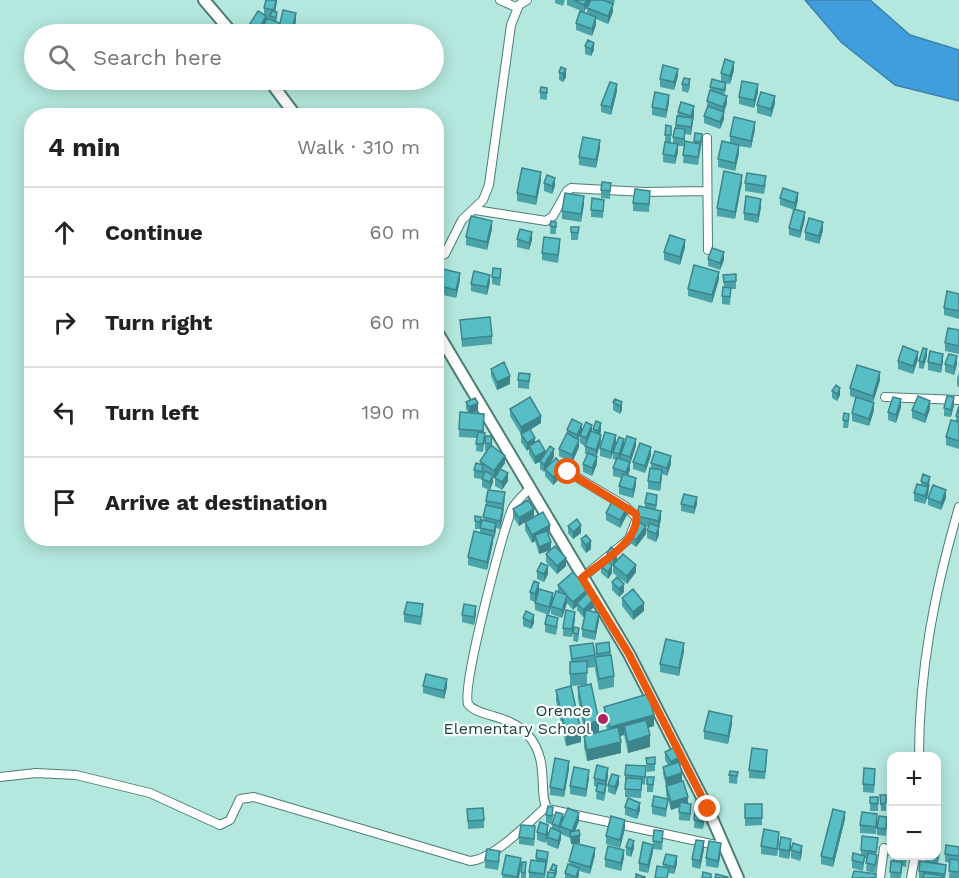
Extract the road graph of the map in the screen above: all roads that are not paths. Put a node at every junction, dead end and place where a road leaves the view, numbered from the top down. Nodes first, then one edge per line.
1 (204, 0) edge
2 (500, 0) edge
3 (527, 0) edge
4 (518, 9) junction
5 (224, 24) edge
6 (276, 90) edge
7 (290, 108) edge
8 (707, 138) dead end
9 (707, 191) junction
10 (475, 210) junction
11 (708, 250) dead end
12 (444, 255) edge
13 (444, 344) edge
14 (885, 397) dead end
15 (959, 400) edge
16 (568, 472) dead end
17 (530, 489) junction
18 (959, 507) edge
19 (582, 578) junction
20 (919, 752) edge
21 (0, 777) edge
22 (546, 807) junction
23 (724, 846) junction
24 (884, 848) dead end
25 (914, 860) edge
26 (738, 878) edge
27 (880, 878) edge
28 (911, 878) edge

1 - 5 street
2 - 4 street
3 - 4 street
4 - 10 street
6 - 7 street
8 - 9 street
9 - 10 street
9 - 11 street
10 - 12 street
13 - 17 street
14 - 15 street
16 - 19 street
17 - 19 street
17 - 22 street
18 - 20 street
19 - 23 street
21 - 22 street
22 - 23 street
23 - 26 street
24 - 27 street
25 - 28 street

